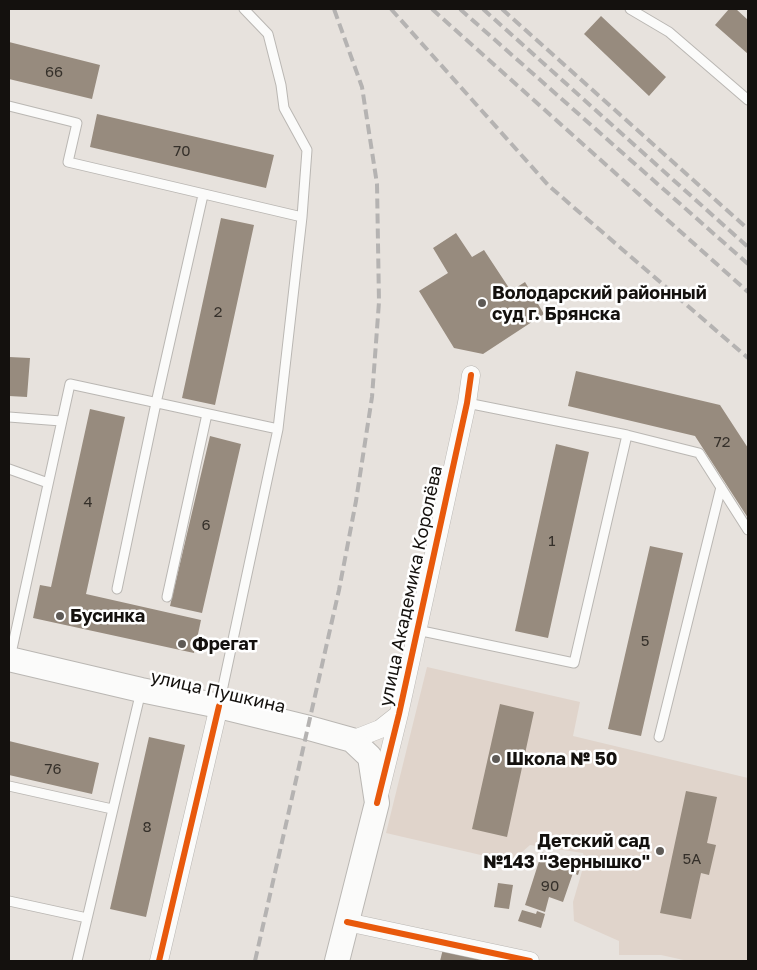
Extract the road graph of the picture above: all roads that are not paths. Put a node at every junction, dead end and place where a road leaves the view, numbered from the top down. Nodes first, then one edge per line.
1 (244, 9) edge
2 (630, 9) edge
3 (748, 100) edge
4 (9, 106) edge
5 (203, 195) junction
6 (302, 217) junction
7 (471, 375) dead end
8 (156, 403) junction
9 (467, 403) junction
10 (207, 414) junction
11 (9, 417) edge
12 (61, 421) junction
13 (278, 429) junction
14 (627, 435) junction
15 (9, 469) edge
16 (48, 483) junction
17 (721, 487) junction
18 (748, 530) edge
19 (118, 589) dead end
20 (167, 597) dead end
21 (417, 630) junction
22 (9, 659) edge
23 (141, 690) junction
24 (219, 706) junction
25 (399, 714) junction
26 (659, 737) dead end
27 (352, 740) junction
28 (9, 786) edge
29 (377, 803) junction
30 (112, 808) junction
31 (9, 901) edge
32 (87, 918) junction
33 (347, 922) junction
34 (77, 961) edge
35 (159, 961) edge
36 (337, 961) edge
37 (530, 961) edge

1 - 6 lane
2 - 3 lane
4 - 5 lane
5 - 6 lane
5 - 8 lane
6 - 13 lane
7 - 9 street, улица Академика Королёва
8 - 10 lane
8 - 12 lane
8 - 19 lane
9 - 14 lane
9 - 21 street, улица Академика Королёва
10 - 13 lane
10 - 20 lane
11 - 12 lane
12 - 16 lane
13 - 24 lane
14 - 17 lane
14 - 21 lane
15 - 16 lane
16 - 22 lane
17 - 18 lane
17 - 26 lane
21 - 25 street, улица Академика Королёва
22 - 23 main road, улица Пушкина
23 - 24 main road, улица Пушкина
23 - 30 lane
24 - 27 main road, улица Пушкина
24 - 35 street
25 - 27 street
25 - 29 street, улица Академика Королёва
27 - 29 main road, улица Пушкина
28 - 30 lane
29 - 33 main road, улица Академика Королёва
30 - 32 lane
31 - 32 lane
32 - 34 lane
33 - 36 main road, улица Академика Королёва
33 - 37 street

